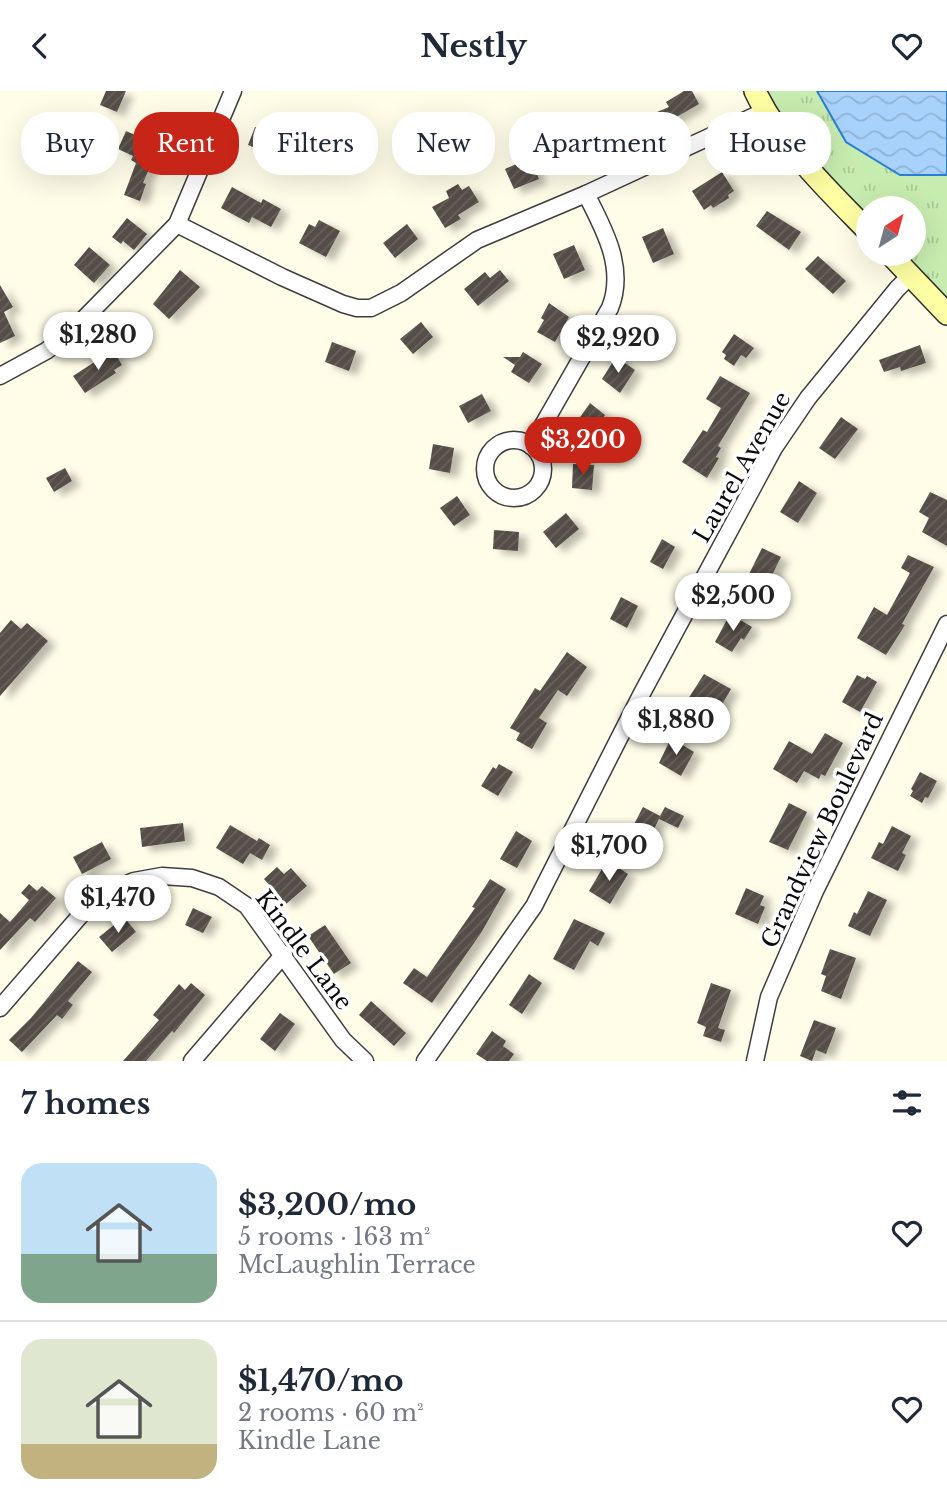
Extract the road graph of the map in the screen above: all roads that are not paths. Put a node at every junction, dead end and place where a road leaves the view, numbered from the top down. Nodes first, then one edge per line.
1 (233, 91) edge
2 (755, 91) edge
3 (765, 111) junction
4 (586, 194) junction
5 (856, 219) edge
6 (177, 224) junction
7 (902, 266) edge
8 (911, 275) junction
9 (947, 314) edge
10 (0, 376) edge
11 (531, 446) dead end
12 (947, 624) edge
13 (284, 954) junction
14 (0, 1008) edge
15 (192, 1061) edge
16 (365, 1061) edge
17 (425, 1061) edge
18 (755, 1061) edge

1 - 6 street
2 - 3 main road
3 - 4 street
3 - 5 main road
4 - 6 street
4 - 11 street
6 - 10 street
7 - 8 main road
8 - 9 main road
8 - 17 street, Laurel Avenue
12 - 18 street, Grandview Boulevard
13 - 14 street, Kindle Lane
13 - 15 street
13 - 16 street, Kindle Lane

